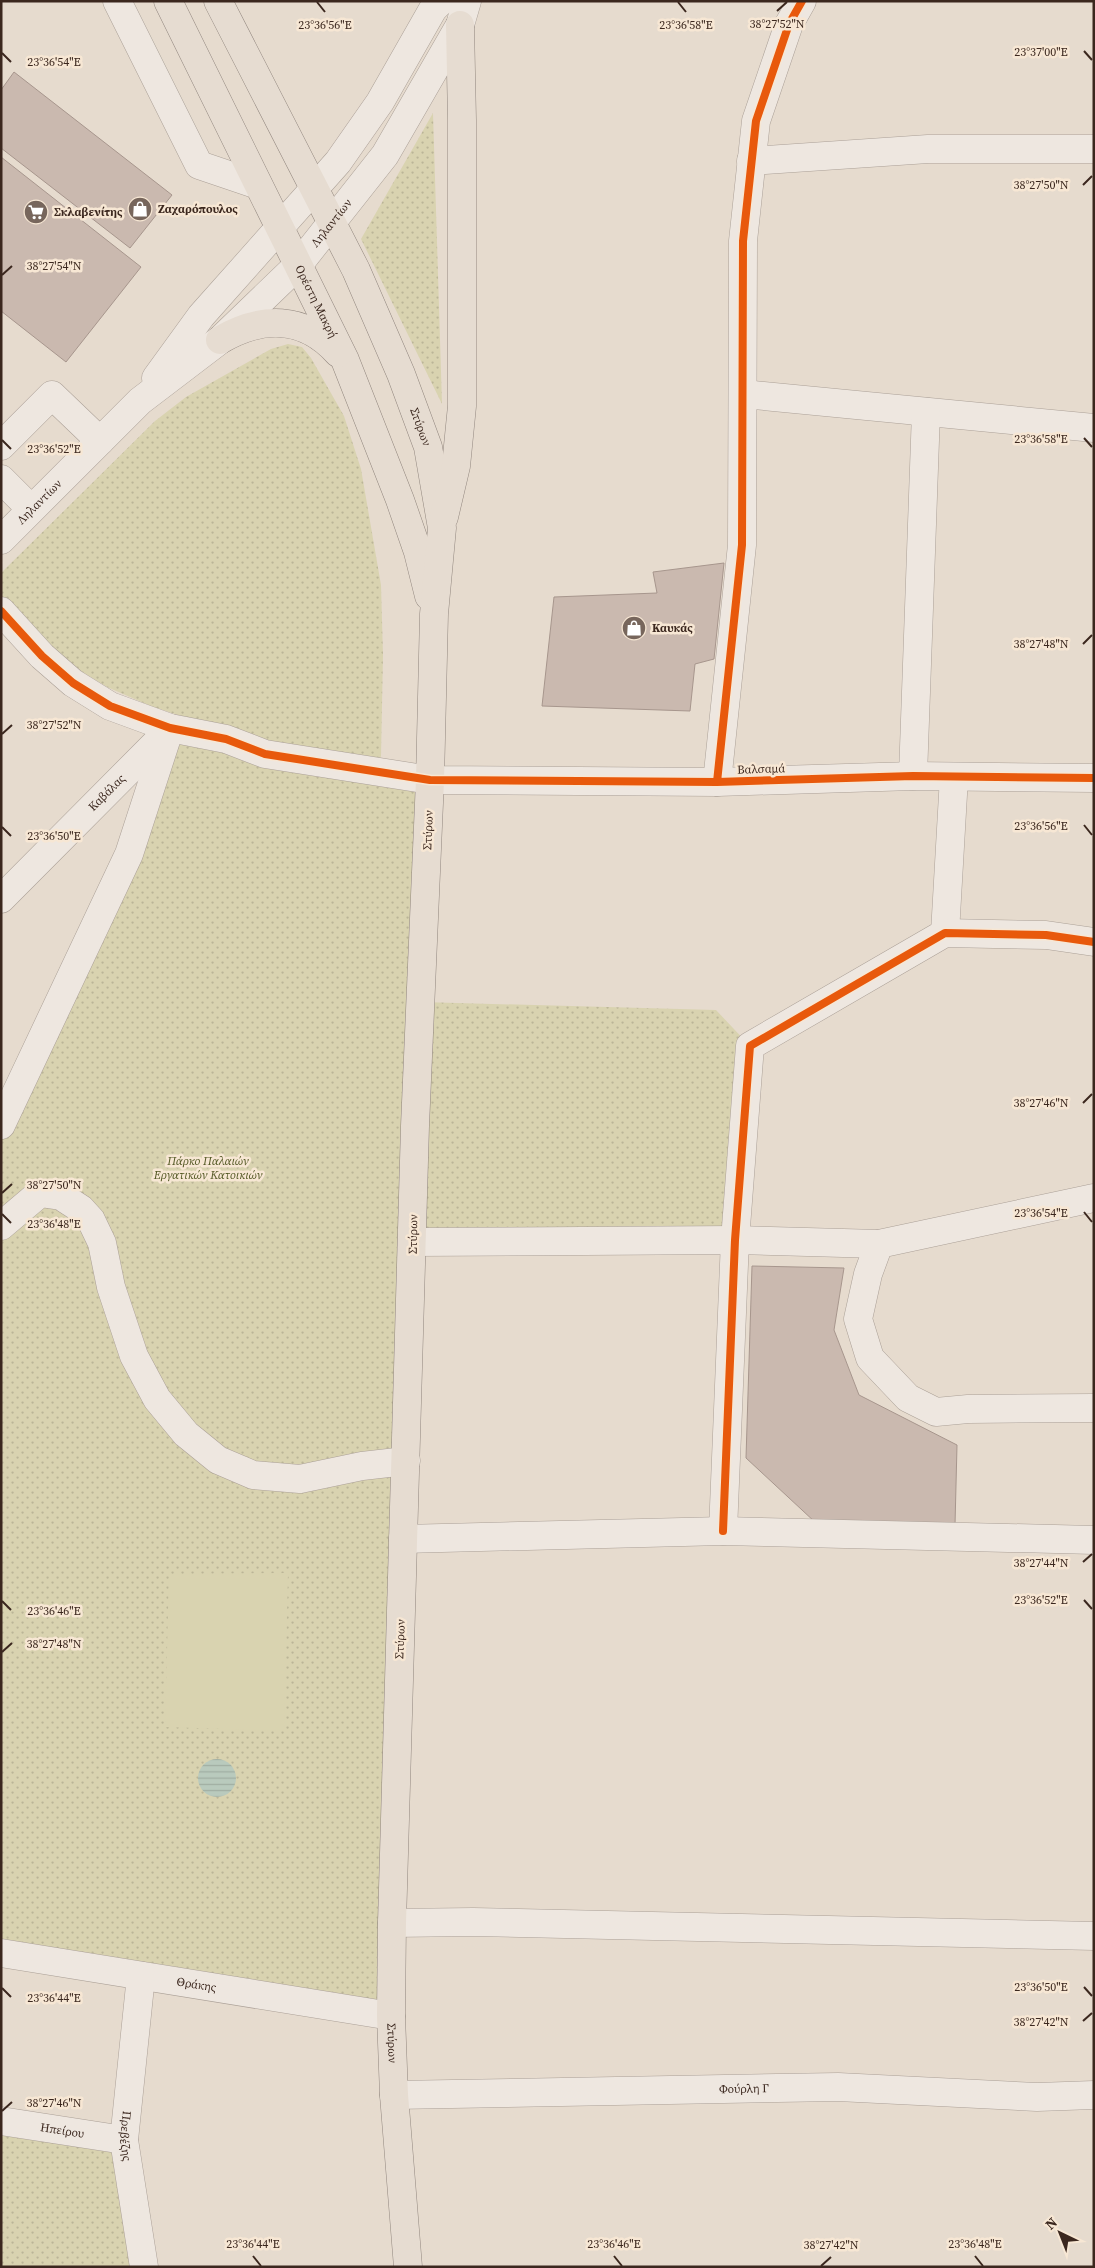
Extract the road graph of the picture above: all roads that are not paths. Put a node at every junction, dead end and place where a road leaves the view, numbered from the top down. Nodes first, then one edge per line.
1 (117, 1) edge
2 (168, 1) edge
3 (218, 1) edge
4 (441, 1) edge
5 (802, 1) edge
6 (463, 13) edge
7 (1094, 149) edge
8 (752, 161) junction
9 (258, 185) junction
10 (316, 189) junction
11 (332, 222) junction
12 (280, 229) junction
13 (299, 264) junction
14 (220, 340) junction
15 (345, 360) junction
16 (743, 394) junction
17 (140, 401) junction
18 (926, 412) junction
19 (1094, 428) edge
20 (100, 441) junction
21 (1, 446) edge
22 (1, 479) edge
23 (32, 510) junction
24 (442, 528) junction
25 (1, 540) edge
26 (1, 610) edge
27 (434, 614) junction
28 (170, 728) junction
29 (913, 776) junction
30 (954, 777) junction
31 (1094, 778) edge
32 (430, 780) junction
33 (717, 782) junction
34 (1, 898) edge
35 (945, 933) junction
36 (1094, 942) edge
37 (1, 1125) edge
38 (1094, 1198) edge
39 (4, 1219) edge
40 (734, 1240) junction
41 (413, 1242) junction
42 (879, 1244) junction
43 (1094, 1408) edge
44 (406, 1461) junction
45 (723, 1530) junction
46 (403, 1539) junction
47 (1094, 1540) edge
48 (392, 1923) junction
49 (1094, 1936) edge
50 (1, 1953) edge
51 (141, 1976) junction
52 (391, 2016) junction
53 (394, 2095) junction
54 (1094, 2095) edge
55 (1, 2121) edge
56 (124, 2140) junction
57 (144, 2267) edge
58 (408, 2267) edge

1 - 9 street
2 - 9 main road, Ορέστη Μακρή
3 - 10 main road
4 - 10 street, Ληλαντίων
5 - 8 street
6 - 11 street, Ληλαντίων
6 - 24 main road
7 - 8 street
8 - 16 street
9 - 12 main road, Ορέστη Μακρή
10 - 11 main road
10 - 12 street, Ληλαντίων
11 - 13 street, Ληλαντίων
11 - 24 main road, Στύρων
12 - 13 main road, Ορέστη Μακρή
12 - 17 street, Ληλαντίων
13 - 14 street, Ληλαντίων
13 - 15 main road, Ορέστη Μακρή
14 - 15 main road
14 - 17 street, Ληλαντίων
15 - 27 main road, Ορέστη Μακρή
16 - 18 street
16 - 33 street
17 - 20 street, Ληλαντίων
18 - 19 street
18 - 29 street
20 - 21 street
20 - 23 street, Ληλαντίων
22 - 23 street
23 - 25 street, Ληλαντίων
24 - 27 main road, Στύρων
26 - 28 street, Βαλσαμά
27 - 32 main road, Στύρων
28 - 32 street, Βαλσαμά
28 - 34 street, Καβάλας
28 - 37 street
29 - 30 street, Βαλσαμά
29 - 33 street, Βαλσαμά
30 - 31 street, Βαλσαμά
30 - 35 street
32 - 33 street, Βαλσαμά
32 - 41 main road, Στύρων
35 - 36 street
35 - 40 street
38 - 42 street
39 - 44 street
40 - 41 street
40 - 42 street
40 - 45 street
41 - 44 main road, Στύρων
42 - 43 street
44 - 46 main road, Στύρων
45 - 46 street
45 - 47 street
46 - 48 main road, Στύρων
48 - 49 street
48 - 52 main road, Στύρων
50 - 51 street, Θράκης
51 - 52 street, Θράκης
51 - 56 street, Πρεβέζης
52 - 53 main road, Στύρων
53 - 54 street, Φούρλη Γ
53 - 58 main road, Στύρων
55 - 56 street, Ηπείρου
56 - 57 street, Πρεβέζης

